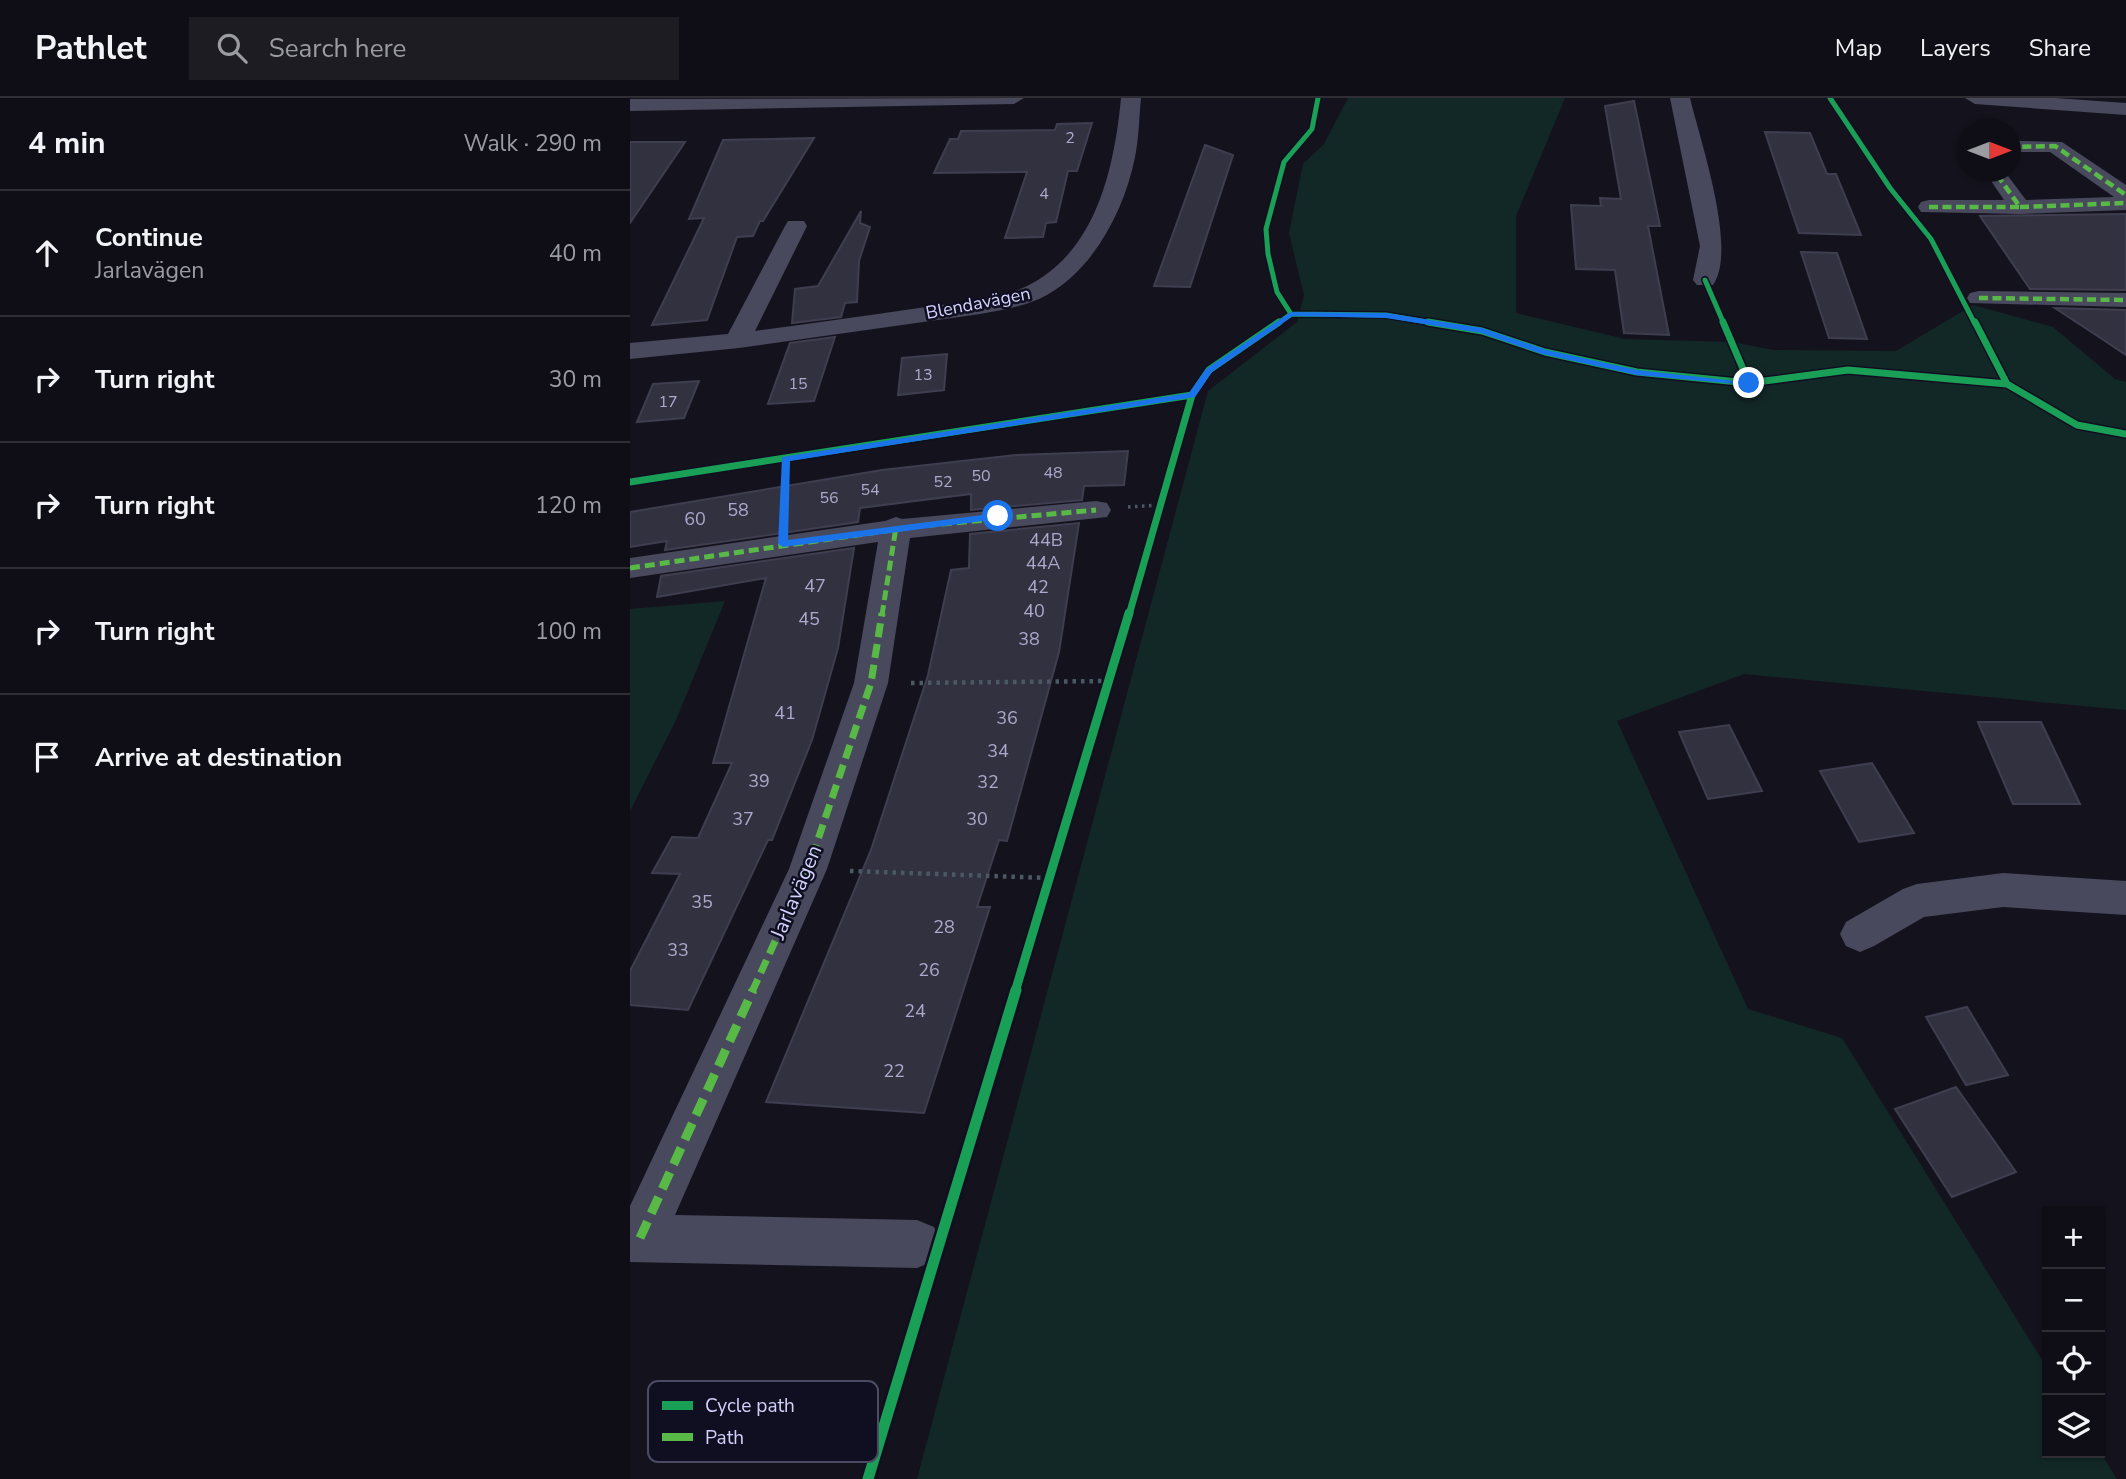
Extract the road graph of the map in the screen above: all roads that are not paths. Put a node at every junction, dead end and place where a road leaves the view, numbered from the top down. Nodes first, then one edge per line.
1 (634, 98) edge
2 (1014, 98) edge
3 (1130, 98) edge
4 (1680, 98) edge
5 (1974, 98) edge
6 (2014, 99) edge
7 (630, 104) edge
8 (2126, 109) edge
9 (1984, 119) edge
10 (2021, 147) edge
11 (2002, 182) edge
12 (2126, 195) edge
13 (2126, 203) edge
14 (1929, 207) dead end
15 (2020, 207) junction
16 (796, 226) dead end
17 (1705, 280) dead end
18 (1979, 298) dead end
19 (2126, 300) edge
20 (738, 339) junction
21 (630, 351) edge
22 (1096, 510) dead end
23 (896, 527) junction
24 (630, 568) edge
25 (2126, 898) edge
26 (1860, 934) dead end
27 (635, 1238) edge
28 (916, 1244) dead end

1 - 7 street
2 - 7 street
3 - 20 street, Blendavägen
4 - 17 street
5 - 6 street
5 - 9 street
6 - 8 street
10 - 12 street
11 - 15 street
13 - 15 street
14 - 15 street
16 - 20 street
18 - 19 street
20 - 21 street, Blendavägen
22 - 23 street
23 - 24 street
23 - 27 street, Jarlavägen
25 - 26 street
27 - 28 street, Jarlavägen

